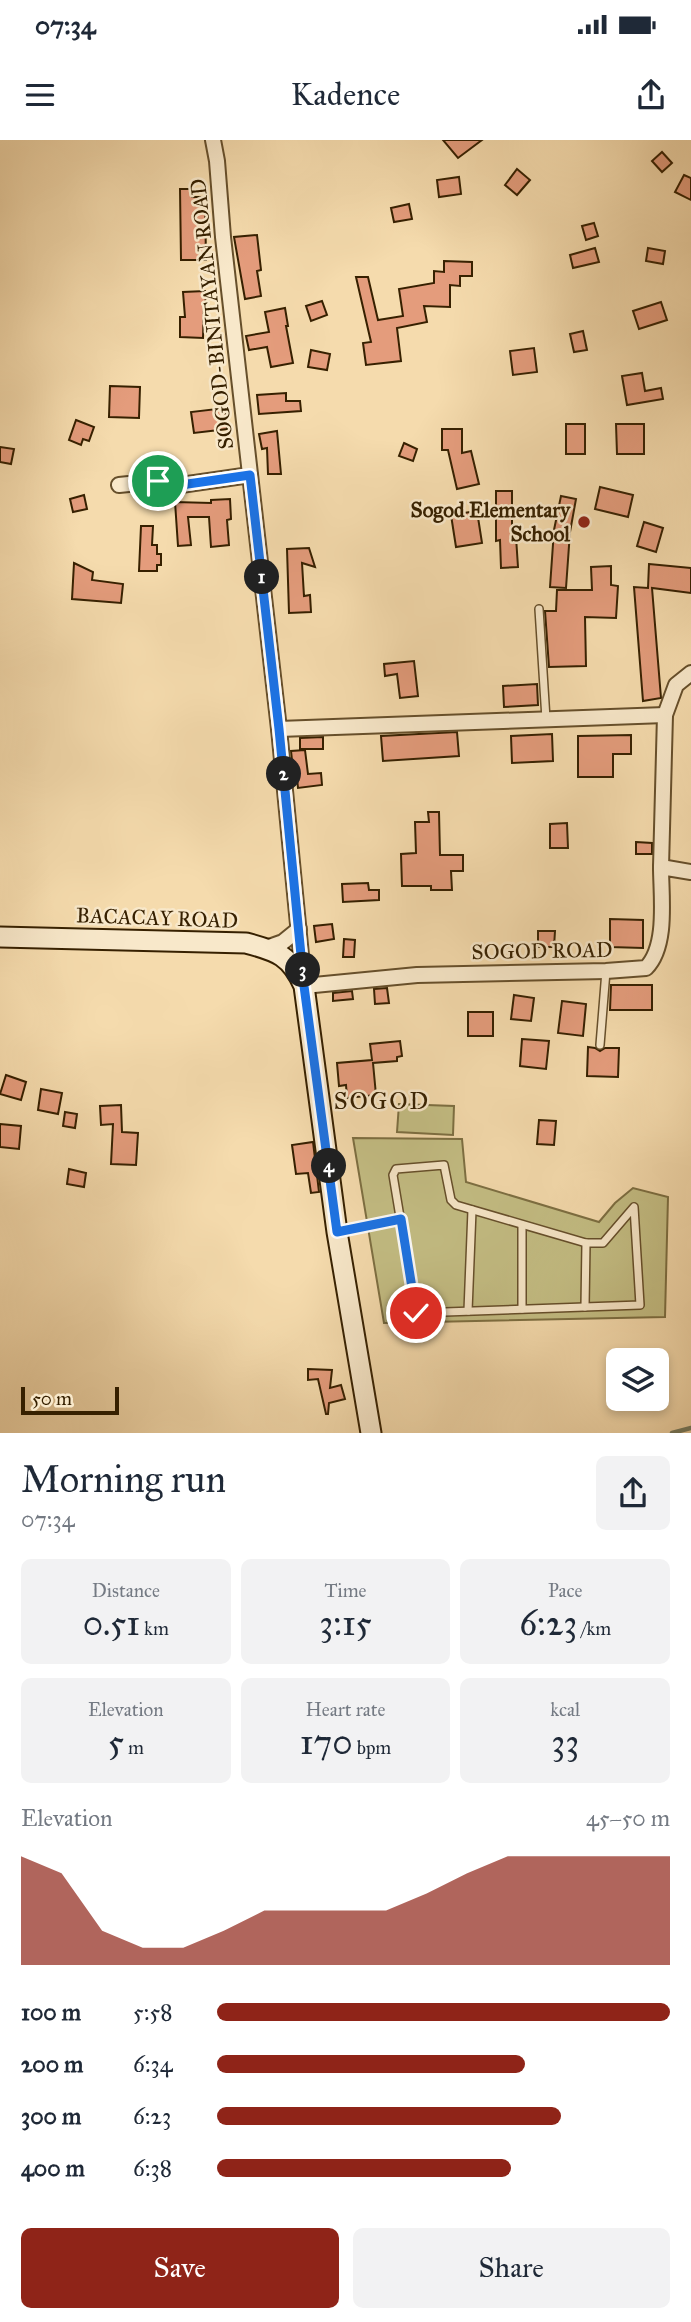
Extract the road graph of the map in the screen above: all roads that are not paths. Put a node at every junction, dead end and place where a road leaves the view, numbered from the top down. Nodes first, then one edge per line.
1 (213, 140) edge
2 (250, 475) junction
3 (119, 485) dead end
4 (539, 609) dead end
5 (691, 673) edge
6 (665, 715) junction
7 (546, 719) junction
8 (279, 729) junction
9 (661, 867) junction
10 (691, 872) edge
11 (299, 929) junction
12 (0, 937) edge
13 (266, 948) junction
14 (606, 971) junction
15 (304, 986) junction
16 (600, 1045) dead end
17 (472, 1210) junction
18 (401, 1219) junction
19 (522, 1225) junction
20 (337, 1232) junction
21 (586, 1243) junction
22 (585, 1307) junction
23 (522, 1309) junction
24 (468, 1311) junction
25 (371, 1433) edge

1 - 2 street, SOGOD-BINITAYAN ROAD
2 - 3 street
2 - 8 street, SOGOD-BINITAYAN ROAD
4 - 7 lane
5 - 6 street
6 - 7 street
6 - 9 street, SOGOD ROAD
7 - 8 street
8 - 11 street, SOGOD-BINITAYAN ROAD
9 - 10 street
9 - 14 street, SOGOD ROAD
11 - 13 street
11 - 15 street, SOGOD-BINITAYAN ROAD
12 - 13 main road, BACACAY ROAD
13 - 15 main road, BACACAY ROAD
14 - 15 street, SOGOD ROAD
14 - 16 lane
15 - 20 main road, BACACAY ROAD
17 - 18 lane
17 - 19 lane
17 - 24 lane
18 - 20 lane
18 - 24 lane
19 - 21 lane
19 - 23 lane
20 - 25 main road, BACACAY ROAD
21 - 22 lane
21 - 22 lane
22 - 23 lane
23 - 24 lane

